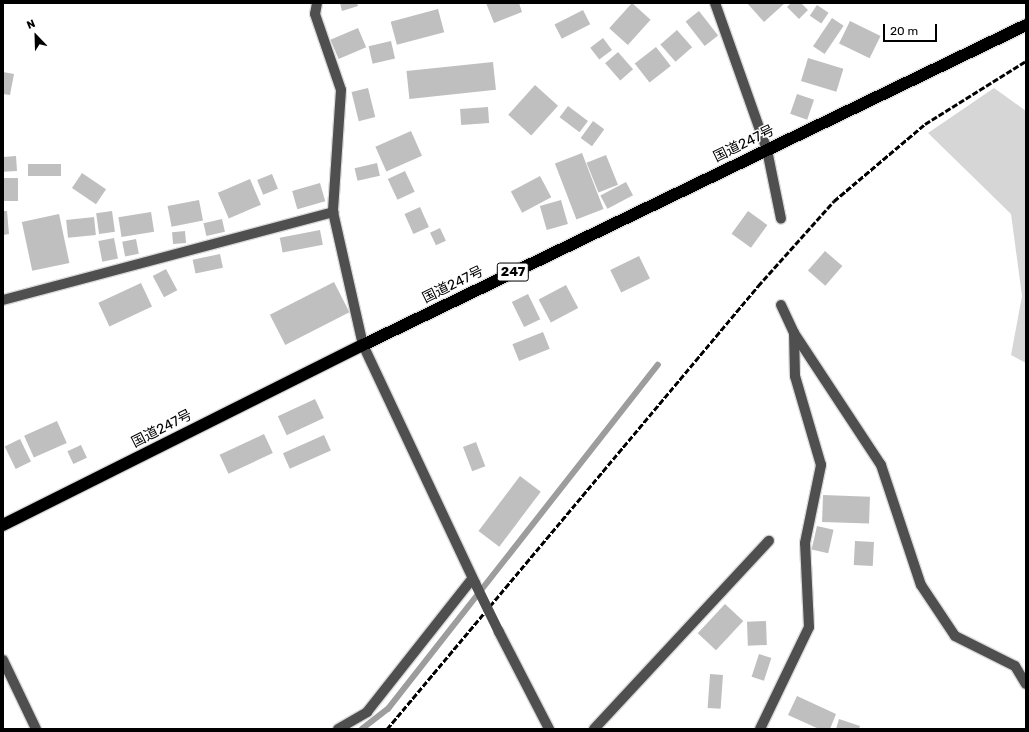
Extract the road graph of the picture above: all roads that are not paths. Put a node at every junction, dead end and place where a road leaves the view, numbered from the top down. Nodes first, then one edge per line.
1 (316, 3) edge
2 (715, 3) edge
3 (1026, 25) edge
4 (767, 150) junction
5 (333, 212) junction
6 (781, 219) dead end
7 (3, 300) edge
8 (781, 305) dead end
9 (794, 333) junction
10 (362, 345) junction
11 (3, 525) edge
12 (769, 541) dead end
13 (474, 581) junction
14 (3, 660) edge
15 (1026, 684) edge
16 (36, 729) edge
17 (338, 729) edge
18 (549, 729) edge
19 (594, 729) edge
20 (760, 729) edge

1 - 5 street
2 - 4 street
3 - 4 highway, 国道247号 / 247
4 - 6 street
4 - 10 highway, 国道247号 / 247
5 - 7 street
5 - 10 street
8 - 9 street
9 - 15 street
9 - 20 street
10 - 11 highway, 国道247号 / 247
10 - 13 street
12 - 19 street
13 - 17 street
13 - 18 street, bridge
14 - 16 street

